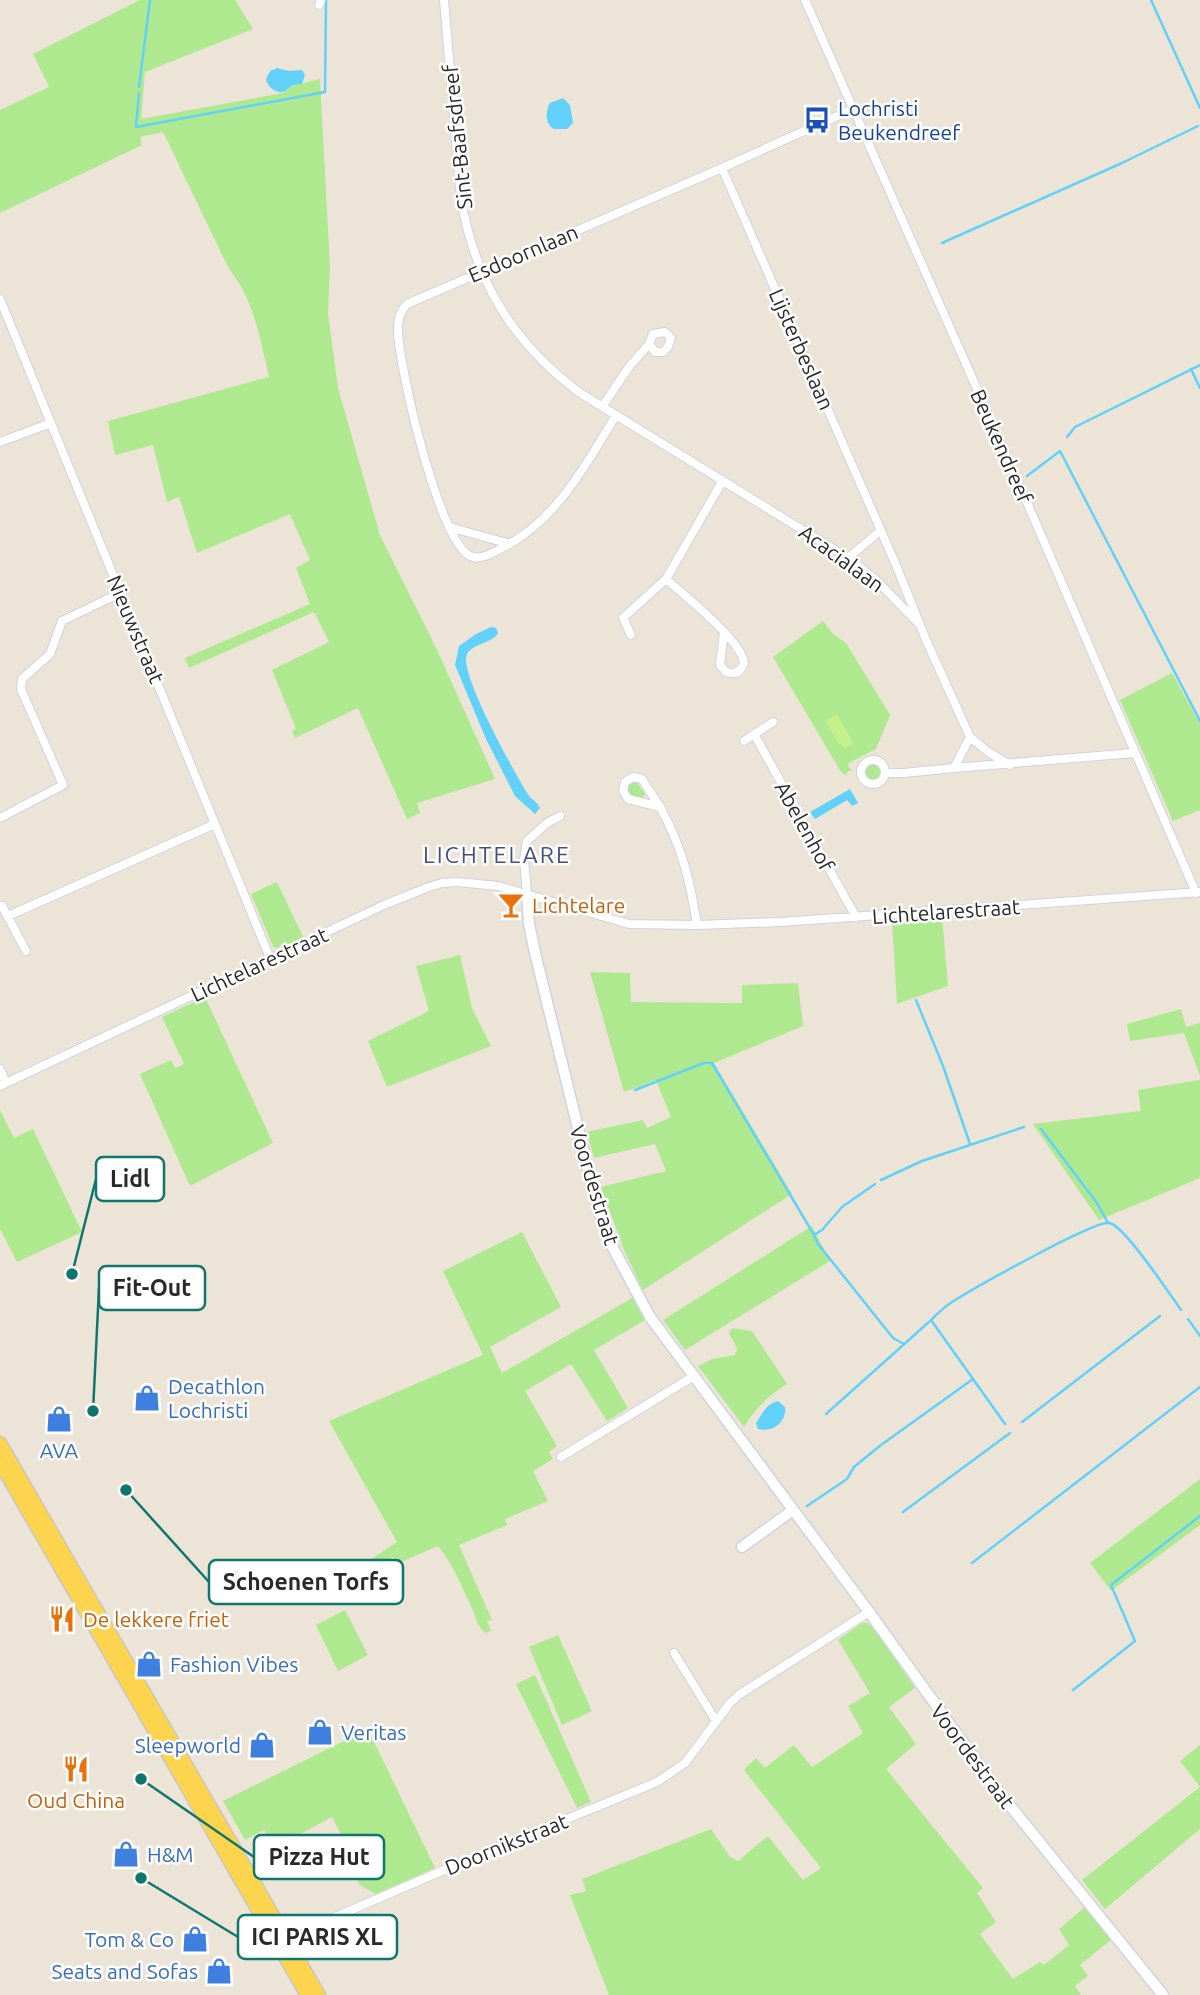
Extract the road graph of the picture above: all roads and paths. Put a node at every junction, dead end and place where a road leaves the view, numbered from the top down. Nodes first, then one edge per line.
1 (444, 0) edge
2 (805, 0) edge
3 (853, 109) junction
4 (722, 168) junction
5 (482, 271) junction
6 (0, 299) edge
7 (649, 344) dead end
8 (602, 407) junction
9 (616, 415) junction
10 (51, 423) junction
11 (0, 442) edge
12 (722, 482) junction
13 (449, 527) junction
14 (880, 530) junction
15 (510, 544) junction
16 (848, 558) junction
17 (666, 579) junction
18 (120, 593) junction
19 (920, 625) junction
20 (724, 632) junction
21 (631, 635) dead end
22 (773, 722) dead end
23 (754, 734) junction
24 (970, 737) junction
25 (744, 741) dead end
26 (1134, 753) junction
27 (1010, 765) junction
28 (954, 768) junction
29 (886, 773) dead end
30 (660, 807) junction
31 (560, 816) dead end
32 (0, 818) edge
33 (215, 824) junction
34 (1198, 893) edge
35 (527, 894) junction
36 (2, 906) dead end
37 (8, 916) junction
38 (856, 917) junction
39 (697, 925) junction
40 (26, 951) dead end
41 (270, 958) junction
42 (0, 1069) edge
43 (3, 1084) edge
44 (694, 1376) junction
45 (0, 1443) edge
46 (561, 1457) dead end
47 (0, 1463) edge
48 (793, 1510) junction
49 (741, 1548) dead end
50 (869, 1612) junction
51 (674, 1653) dead end
52 (716, 1721) junction
53 (281, 1940) junction
54 (307, 1995) edge
55 (319, 1995) edge
56 (1163, 1995) edge

1 - 5 street, Sint-Baafsdreef
2 - 3 street, Beukendreef
3 - 4 street, Esdoornlaan
3 - 26 street, Beukendreef
4 - 5 street, Esdoornlaan
4 - 14 street, Lijsterbeslaan
5 - 8 street, Acacialaan
5 - 13 street, Esdoornlaan
6 - 10 street, Nieuwstraat
7 - 8 street
8 - 9 street, Acacialaan
9 - 12 street, Acacialaan
9 - 15 street, Esdoornlaan
10 - 11 street
10 - 18 street, Nieuwstraat
12 - 16 street, Acacialaan
12 - 17 street
13 - 15 street
13 - 15 street, Esdoornlaan
14 - 16 street
14 - 19 street, Lijsterbeslaan
16 - 19 street, Acacialaan
17 - 20 street
17 - 21 street
18 - 32 street
18 - 33 street, Nieuwstraat
19 - 24 street, Acacialaan
20 - 20 street
22 - 23 street
23 - 25 street
23 - 38 street, Abelenhof
24 - 27 street, Acacialaan
24 - 28 street
26 - 27 street
26 - 34 street, Beukendreef
27 - 28 street
28 - 29 street
30 - 30 street
30 - 39 street
31 - 35 street
33 - 37 street
33 - 41 street, Nieuwstraat
34 - 38 street, Lichtelarestraat
35 - 39 street, Lichtelarestraat
35 - 41 street, Lichtelarestraat
35 - 44 street, Voordestraat
36 - 37 street
37 - 40 street
38 - 39 street, Lichtelarestraat
41 - 43 street, Lichtelarestraat
42 - 43 street
44 - 46 street
44 - 48 street, Voordestraat
45 - 53 main road
47 - 53 main road
48 - 49 street
48 - 50 street, Voordestraat
50 - 52 street, Doornikstraat
50 - 56 street, Voordestraat
51 - 52 street
52 - 53 street, Doornikstraat
53 - 54 main road
53 - 55 main road

